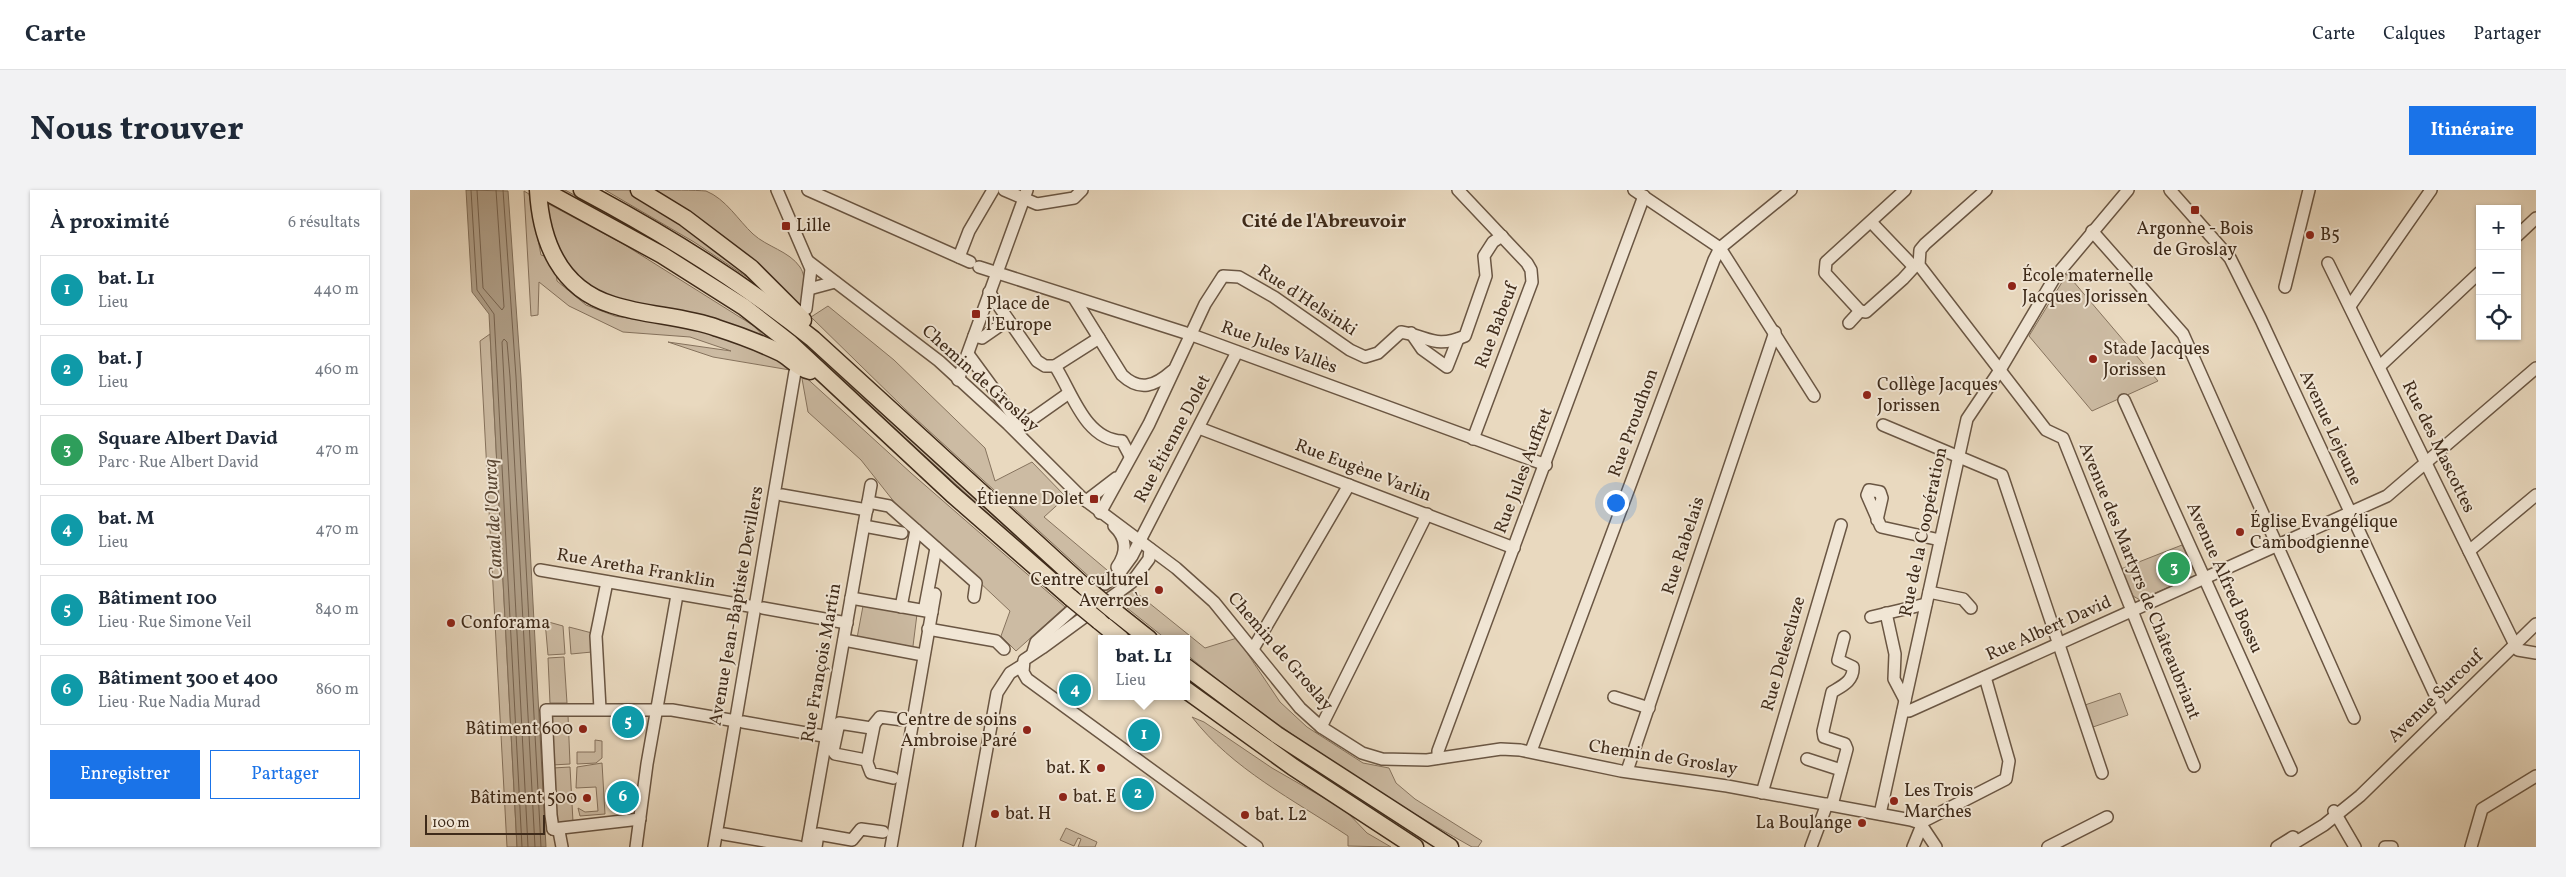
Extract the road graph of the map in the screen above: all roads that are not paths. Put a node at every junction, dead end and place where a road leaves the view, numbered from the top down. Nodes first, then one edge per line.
1 (582, 190) edge
2 (639, 190) edge
3 (777, 190) edge
4 (808, 190) edge
5 (993, 190) edge
6 (1004, 190) edge
7 (1082, 190) edge
8 (1458, 190) edge
9 (1791, 190) edge
10 (1905, 190) edge
11 (1986, 190) edge
12 (2128, 190) edge
13 (2170, 190) edge
14 (2309, 190) edge
15 (2431, 190) edge
16 (541, 193) edge
17 (1639, 193) edge
18 (1025, 194) edge
19 (2536, 218) edge
20 (1871, 222) junction
21 (2092, 231) junction
22 (2521, 232) edge
23 (1502, 236) junction
24 (1720, 248) junction
25 (959, 257) junction
26 (808, 261) junction
27 (1917, 264) junction
28 (2328, 264) dead end
29 (996, 274) junction
30 (2476, 276) edge
31 (835, 282) junction
32 (2285, 287) dead end
33 (809, 289) junction
34 (990, 292) junction
35 (1074, 298) junction
36 (2350, 306) junction
37 (806, 309) dead end
38 (1860, 311) junction
39 (1008, 320) junction
40 (1849, 322) dead end
41 (1775, 332) junction
42 (1411, 333) junction
43 (1192, 334) junction
44 (974, 336) junction
45 (1099, 338) junction
46 (813, 339) junction
47 (1458, 339) junction
48 (1237, 352) junction
49 (968, 354) junction
50 (1055, 366) junction
51 (1177, 366) junction
52 (2380, 366) junction
53 (2536, 368) edge
54 (2000, 370) junction
55 (795, 372) dead end
56 (822, 372) junction
57 (958, 380) junction
58 (1147, 386) junction
59 (1069, 393) junction
60 (1814, 396) dead end
61 (2124, 400) dead end
62 (1157, 406) junction
63 (1149, 424) junction
64 (1883, 425) dead end
65 (1017, 426) junction
66 (1199, 428) junction
67 (1473, 439) junction
68 (1122, 441) junction
69 (1958, 455) junction
70 (1130, 456) junction
71 (2426, 462) junction
72 (1546, 465) junction
73 (1120, 476) junction
74 (871, 485) dead end
75 (1350, 486) junction
76 (782, 495) dead end
77 (2536, 495) edge
78 (1086, 501) junction
79 (867, 506) junction
80 (1100, 513) junction
81 (2351, 513) junction
82 (1427, 514) junction
83 (1877, 520) dead end
84 (1840, 525) dead end
85 (864, 526) junction
86 (916, 530) junction
87 (902, 533) dead end
88 (1940, 540) junction
89 (1139, 541) junction
90 (2278, 545) junction
91 (936, 548) junction
92 (1514, 548) junction
93 (1150, 549) junction
94 (2469, 551) junction
95 (1169, 562) junction
96 (540, 570) dead end
97 (2205, 577) junction
98 (607, 582) junction
99 (1132, 582) junction
100 (1105, 584) junction
101 (1929, 592) junction
102 (936, 594) dead end
103 (677, 595) junction
104 (974, 597) dead end
105 (851, 598) junction
106 (1926, 604) junction
107 (901, 607) junction
108 (759, 608) junction
109 (1971, 608) dead end
110 (928, 611) junction
111 (2132, 611) junction
112 (1886, 613) junction
113 (1871, 617) dead end
114 (847, 623) junction
115 (2536, 624) edge
116 (928, 630) junction
117 (1116, 635) edge
118 (1144, 635) edge
119 (1844, 637) dead end
120 (844, 640) junction
121 (2060, 643) junction
122 (2514, 645) junction
123 (1004, 649) dead end
124 (1253, 649) junction
125 (1033, 652) junction
126 (2536, 653) edge
127 (924, 654) junction
128 (1023, 665) junction
129 (1190, 670) edge
130 (1985, 677) junction
131 (1190, 693) edge
132 (1614, 697) dead end
133 (1904, 705) junction
134 (1649, 708) junction
135 (600, 709) junction
136 (658, 710) junction
137 (2444, 714) junction
138 (2354, 718) dead end
139 (903, 720) dead end
140 (739, 722) junction
141 (874, 726) junction
142 (1321, 727) junction
143 (831, 738) junction
144 (1531, 751) junction
145 (1438, 758) junction
146 (1807, 759) dead end
147 (867, 762) junction
148 (2194, 766) dead end
149 (1841, 770) junction
150 (2291, 770) dead end
151 (1627, 772) junction
152 (2102, 773) dead end
153 (2536, 776) edge
154 (893, 778) dead end
155 (1762, 792) junction
156 (1830, 804) junction
157 (1880, 814) junction
158 (2335, 814) junction
159 (2107, 817) dead end
160 (640, 819) junction
161 (1918, 823) junction
162 (553, 829) junction
163 (883, 832) dead end
164 (724, 834) dead end
165 (852, 844) edge
166 (562, 847) edge
167 (636, 847) edge
168 (714, 847) edge
169 (799, 847) edge
170 (807, 847) edge
171 (816, 847) edge
172 (891, 847) edge
173 (969, 847) edge
174 (1257, 847) edge
175 (1415, 847) edge
176 (1450, 847) edge
177 (1811, 847) edge
178 (1913, 847) edge
179 (1936, 847) edge
180 (2048, 847) edge
181 (2277, 847) edge
182 (2288, 847) edge
183 (2355, 847) edge
184 (2385, 847) edge
185 (2392, 847) edge
186 (2471, 847) edge

1 - 46 highway
2 - 46 highway
3 - 26 street, Chemin de Groslay
4 - 25 street, Rue Jules Vallès
5 - 25 street
6 - 18 street
7 - 18 street
8 - 23 street, Rue Babeuf
9 - 24 street
10 - 20 street
11 - 27 street
12 - 21 street, Rue de la Coopération
13 - 81 street, Avenue Lejeune
14 - 32 street
15 - 36 street
16 - 56 highway
16 - 56 highway
17 - 24 street
17 - 72 street, Rue Jules Auffret
18 - 29 street
19 - 22 street
20 - 27 street, Avenue des Martyrs de Châteaubriant
20 - 38 street
21 - 54 street, Rue de la Coopération
21 - 90 street
23 - 47 street
23 - 67 street, Rue Babeuf
24 - 41 street
24 - 144 street, Rue Proudhon
25 - 29 street, Rue Jules Vallès
26 - 31 street, Chemin de Groslay
26 - 33 street
27 - 38 street
27 - 54 street, Avenue des Martyrs de Châteaubriant
28 - 36 street, Rue des Mascottes
29 - 34 street
29 - 35 street, Rue Jules Vallès
30 - 52 street
31 - 33 street
31 - 57 street, Chemin de Groslay
33 - 37 street
34 - 39 street
34 - 44 street
35 - 43 street, Rue Jules Vallès
35 - 45 street
36 - 52 street, Rue des Mascottes
38 - 40 street
39 - 44 street
39 - 50 street
41 - 60 street
41 - 134 street, Rue Rabelais
42 - 43 street, Rue d'Helsinki
42 - 47 street
42 - 47 street
43 - 48 street, Rue Jules Vallès
43 - 51 street
44 - 49 street
45 - 50 street
45 - 58 street
46 - 118 highway, bridge
48 - 66 street, Rue Étienne Dolet
48 - 67 street, Rue Jules Vallès
49 - 57 street
49 - 65 street
50 - 59 street
51 - 58 street
51 - 62 street
52 - 71 street, Rue des Mascottes
53 - 71 street, Rue Albert David
54 - 69 street, Rue de la Coopération
54 - 111 street, Avenue des Martyrs de Châteaubriant
55 - 108 street, Avenue Jean-Baptiste Devillers
56 - 117 highway, bridge
57 - 65 street, Chemin de Groslay
58 - 62 street
59 - 65 street
59 - 68 street
61 - 97 street, Avenue Alfred Bossu
62 - 63 street
63 - 68 street
63 - 70 street
64 - 69 street
65 - 78 street, Chemin de Groslay
66 - 75 street, Rue Eugène Varlin
66 - 89 street, Rue Étienne Dolet
67 - 72 street, Rue Jules Vallès
68 - 70 street
69 - 88 street, Rue de la Coopération
69 - 121 street
70 - 73 street
71 - 81 street, Rue Albert David
71 - 94 street, Rue des Mascottes
72 - 92 street, Rue Jules Auffret
73 - 78 street
73 - 80 street
74 - 79 street, Rue François Martin
75 - 82 street, Rue Eugène Varlin
75 - 124 street
76 - 79 street
77 - 94 street
78 - 80 street, Chemin de Groslay
79 - 85 street, Rue François Martin
79 - 86 street
80 - 89 street, Chemin de Groslay
80 - 100 street
81 - 90 street, Rue Albert David
81 - 137 street, Avenue Lejeune
82 - 92 street, Rue Eugène Varlin
82 - 142 street
83 - 88 street
84 - 155 street, Rue Delescluze
85 - 87 street
85 - 105 street, Rue François Martin
86 - 91 street
86 - 107 street
88 - 101 street, Rue de la Coopération
89 - 93 street, Chemin de Groslay
89 - 100 street, Rue Étienne Dolet
90 - 97 street, Rue Albert David
90 - 138 street
91 - 104 street
91 - 110 street
92 - 145 street, Rue Jules Auffret
93 - 95 street, Chemin de Groslay
93 - 99 street
94 - 122 street, Rue des Mascottes
95 - 99 street
95 - 124 street, Chemin de Groslay
96 - 98 street, Rue Aretha Franklin
97 - 111 street, Rue Albert David
97 - 150 street, Avenue Alfred Bossu
98 - 103 street, Rue Aretha Franklin
98 - 135 street
99 - 125 street
100 - 125 street
101 - 106 street, Rue de la Coopération
101 - 109 street
102 - 110 street
103 - 108 street, Rue Aretha Franklin
103 - 136 street
105 - 107 street
105 - 114 street, Rue François Martin
106 - 112 street
106 - 133 street, Rue de la Coopération
107 - 110 street
108 - 114 street, Rue Aretha Franklin
108 - 140 street, Avenue Jean-Baptiste Devillers
110 - 116 street
111 - 121 street, Rue Albert David
111 - 148 street, Avenue des Martyrs de Châteaubriant
112 - 113 street
112 - 133 street
114 - 120 street, Rue François Martin
115 - 122 street, Avenue Surcouf
116 - 123 street
116 - 127 street
119 - 149 street
120 - 127 street
120 - 143 street, Rue François Martin
121 - 130 street, Rue Albert David
121 - 152 street
122 - 126 street
122 - 137 street, Avenue Surcouf
124 - 142 street, Chemin de Groslay
125 - 128 street
127 - 172 street
128 - 173 street
128 - 174 street
129 - 176 highway
130 - 133 street, Rue Albert David
130 - 161 street
131 - 175 highway
132 - 134 street
133 - 157 street
134 - 151 street, Rue Rabelais
135 - 136 street
135 - 162 street
136 - 140 street
136 - 160 street
137 - 158 street, Avenue Surcouf
139 - 141 street
140 - 143 street
140 - 168 street, Avenue Jean-Baptiste Devillers
141 - 143 street
141 - 147 street
142 - 145 street, Chemin de Groslay
143 - 147 street
143 - 170 street, Rue François Martin
144 - 145 street, Chemin de Groslay
144 - 151 street, Chemin de Groslay
146 - 149 street
147 - 154 street
149 - 156 street
151 - 155 street, Chemin de Groslay
153 - 186 street
155 - 156 street, Chemin de Groslay
156 - 157 street, Chemin de Groslay
156 - 177 street
157 - 161 street, Chemin de Groslay
158 - 181 street, Avenue Surcouf
158 - 182 street, Avenue Surcouf
158 - 183 street
159 - 180 street
160 - 162 street
160 - 167 street
161 - 178 street
161 - 179 street
162 - 166 street
163 - 165 street
164 - 169 street
165 - 171 street
184 - 185 street

